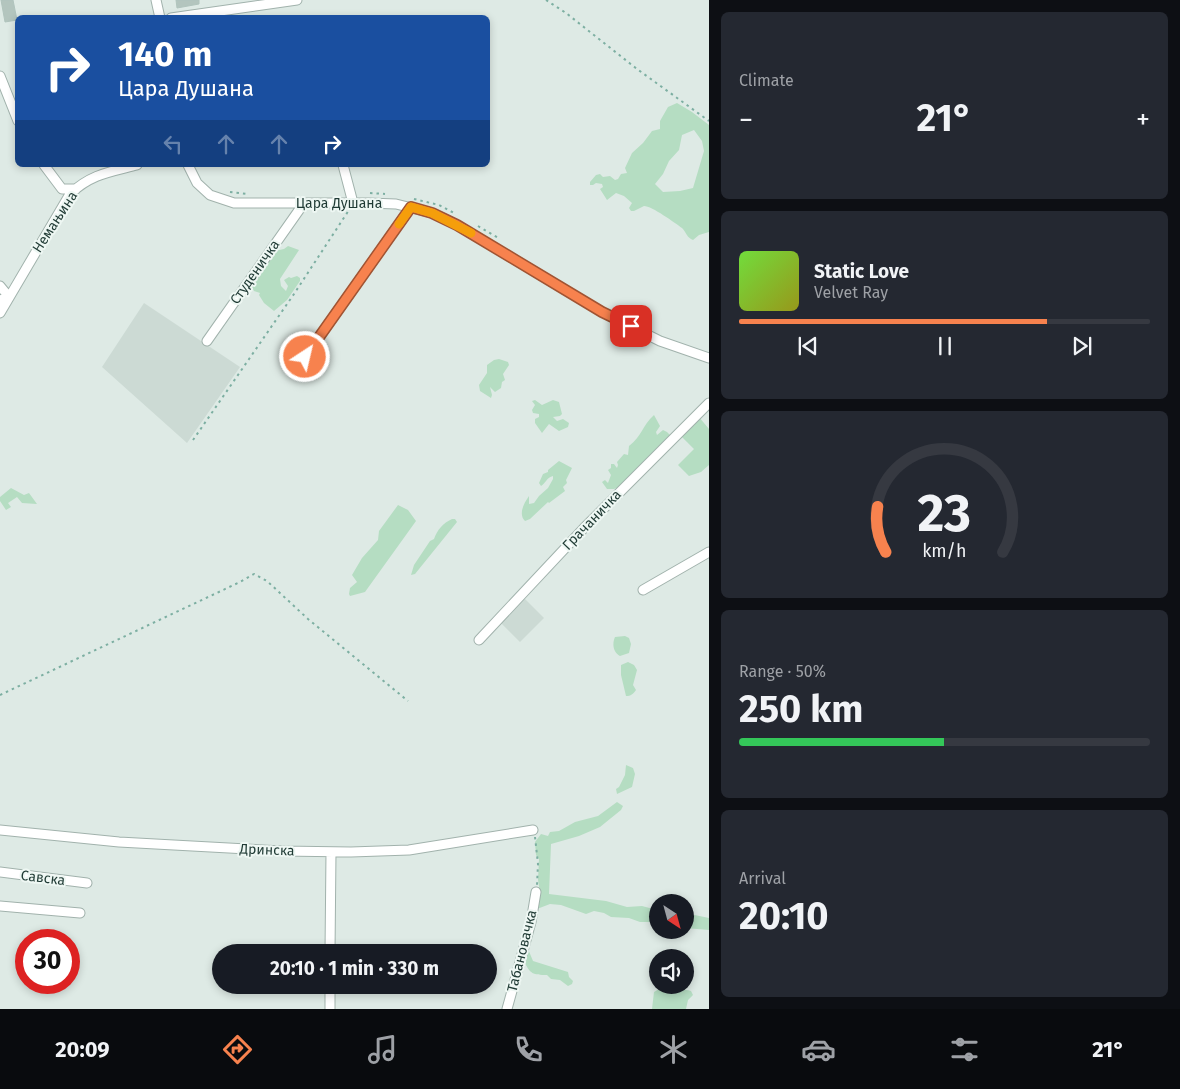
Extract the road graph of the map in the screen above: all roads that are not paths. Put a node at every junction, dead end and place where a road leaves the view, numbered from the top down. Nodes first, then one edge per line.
1 (156, 0) edge
2 (297, 0) edge
3 (159, 15) edge
4 (193, 15) edge
5 (0, 76) edge
6 (15, 114) edge
7 (46, 167) edge
8 (130, 167) edge
9 (189, 167) edge
10 (343, 167) edge
11 (76, 189) junction
12 (351, 200) junction
13 (304, 203) junction
14 (411, 207) junction
15 (0, 286) edge
16 (5, 299) edge
17 (0, 313) edge
18 (207, 341) dead end
19 (305, 357) dead end
20 (709, 358) edge
21 (709, 403) edge
22 (709, 552) edge
23 (643, 590) dead end
24 (479, 640) dead end
25 (0, 830) edge
26 (533, 830) road end
27 (331, 852) junction
28 (0, 872) edge
29 (86, 883) dead end
30 (536, 892) road end
31 (0, 906) edge
32 (80, 913) dead end
33 (330, 944) edge
34 (330, 994) edge
35 (330, 1009) edge
36 (507, 1009) edge

1 - 3 street
2 - 4 street
5 - 6 street
7 - 11 street
8 - 11 street, Немањина
9 - 13 street, Цара Душана
10 - 12 street
11 - 16 street, Немањина
12 - 13 street, Цара Душана
12 - 14 street, Цара Душана
13 - 18 street, Студеничка
14 - 19 street
14 - 20 street, Цара Душана
15 - 16 street
16 - 17 street, Немањина
21 - 24 street, Грачаничка
22 - 23 street
25 - 27 street, Дринска
26 - 27 street, Дринска
27 - 33 street
28 - 29 street, Савска
30 - 36 street, Табановачка
31 - 32 street
34 - 35 street

